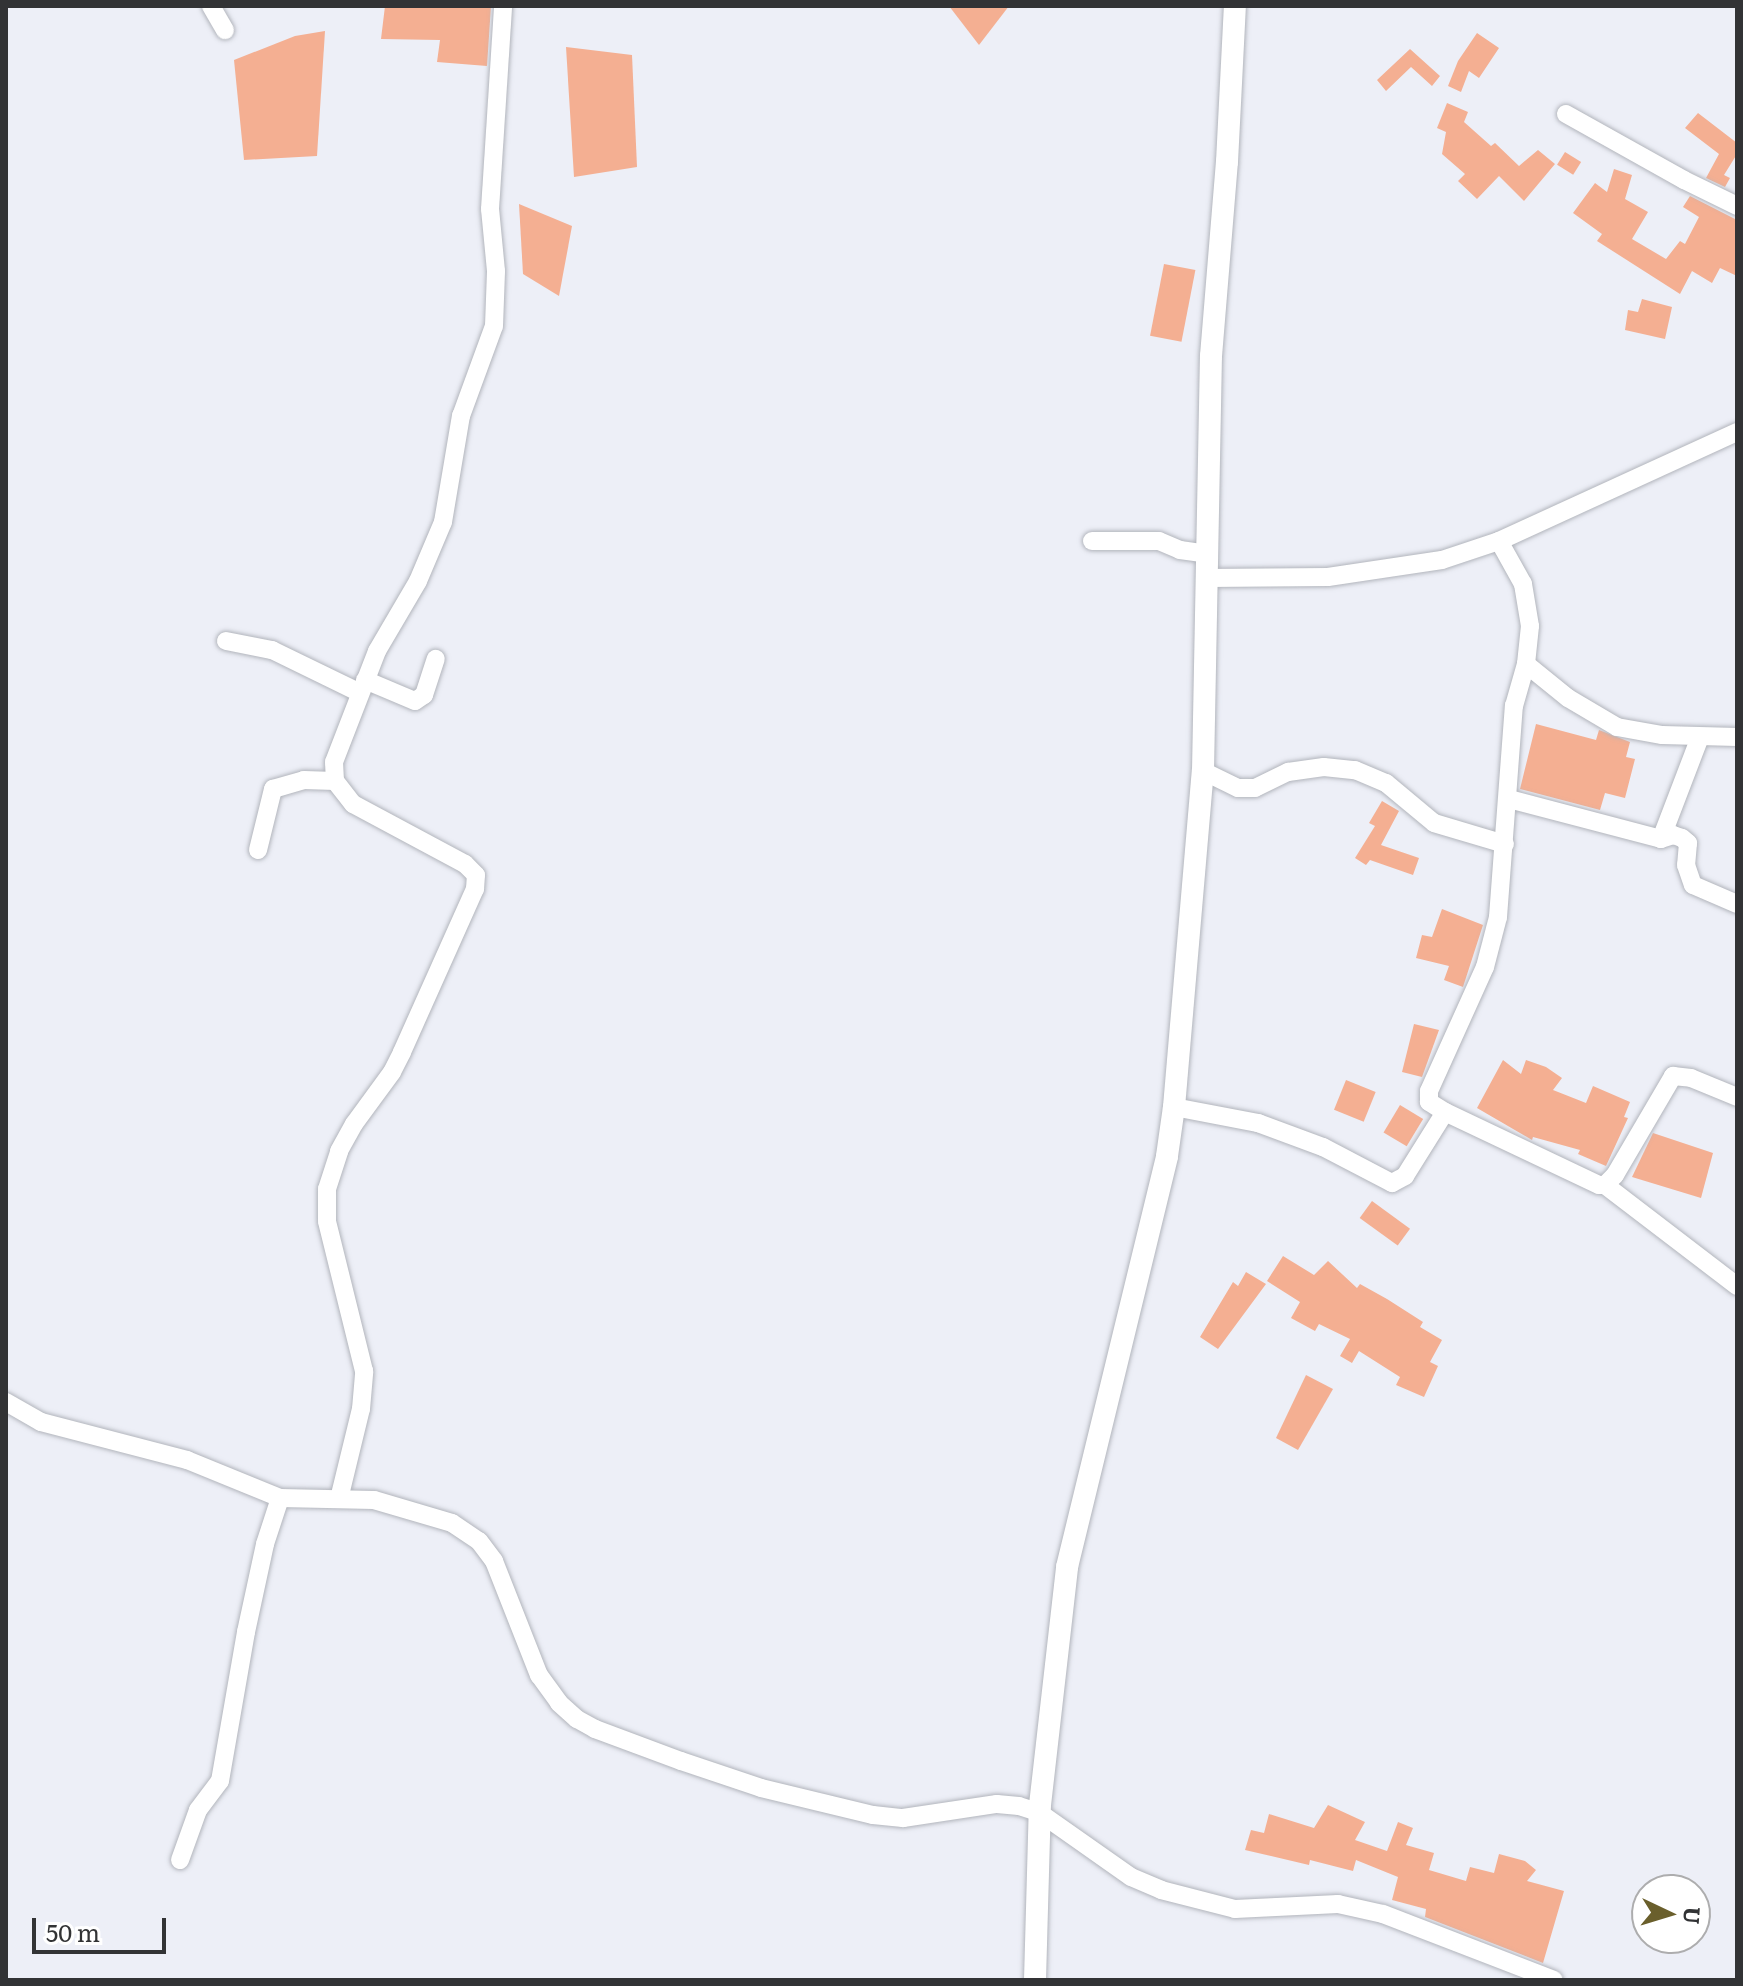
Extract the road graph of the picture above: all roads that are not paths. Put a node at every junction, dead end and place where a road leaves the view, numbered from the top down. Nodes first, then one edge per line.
1 (211, 6) edge
2 (503, 6) edge
3 (1235, 6) edge
4 (225, 30) dead end
5 (1566, 114) dead end
6 (1737, 206) edge
7 (1737, 432) edge
8 (1092, 541) dead end
9 (1499, 541) junction
10 (1208, 554) junction
11 (1207, 578) junction
12 (226, 641) dead end
13 (436, 659) dead end
14 (1526, 664) junction
15 (362, 687) junction
16 (1700, 737) junction
17 (1737, 737) edge
18 (1203, 771) junction
19 (335, 781) junction
20 (1509, 799) junction
21 (1661, 839) junction
22 (1505, 844) junction
23 (258, 850) dead end
24 (1737, 904) edge
25 (1737, 1097) edge
26 (1174, 1107) junction
27 (1445, 1112) junction
28 (1605, 1185) junction
29 (1737, 1286) edge
30 (6, 1402) edge
31 (280, 1498) junction
32 (339, 1499) junction
33 (1040, 1813) junction
34 (180, 1860) dead end
35 (1035, 1980) edge
36 (1554, 1980) edge

1 - 4 street
2 - 15 street
3 - 10 street
5 - 6 street
7 - 9 street
8 - 10 street
9 - 11 street
9 - 14 street
10 - 11 street
11 - 18 street
12 - 15 street
13 - 15 street
14 - 16 street
14 - 20 street
15 - 19 street
16 - 17 street
16 - 21 street
18 - 22 street
18 - 26 street
19 - 23 street
19 - 32 street
20 - 21 street
20 - 22 street
21 - 24 street
22 - 27 street
25 - 28 street
26 - 27 street
26 - 33 street
27 - 28 street
28 - 29 street
30 - 31 street
31 - 32 street
31 - 34 street
32 - 33 street
33 - 35 street
33 - 36 street

